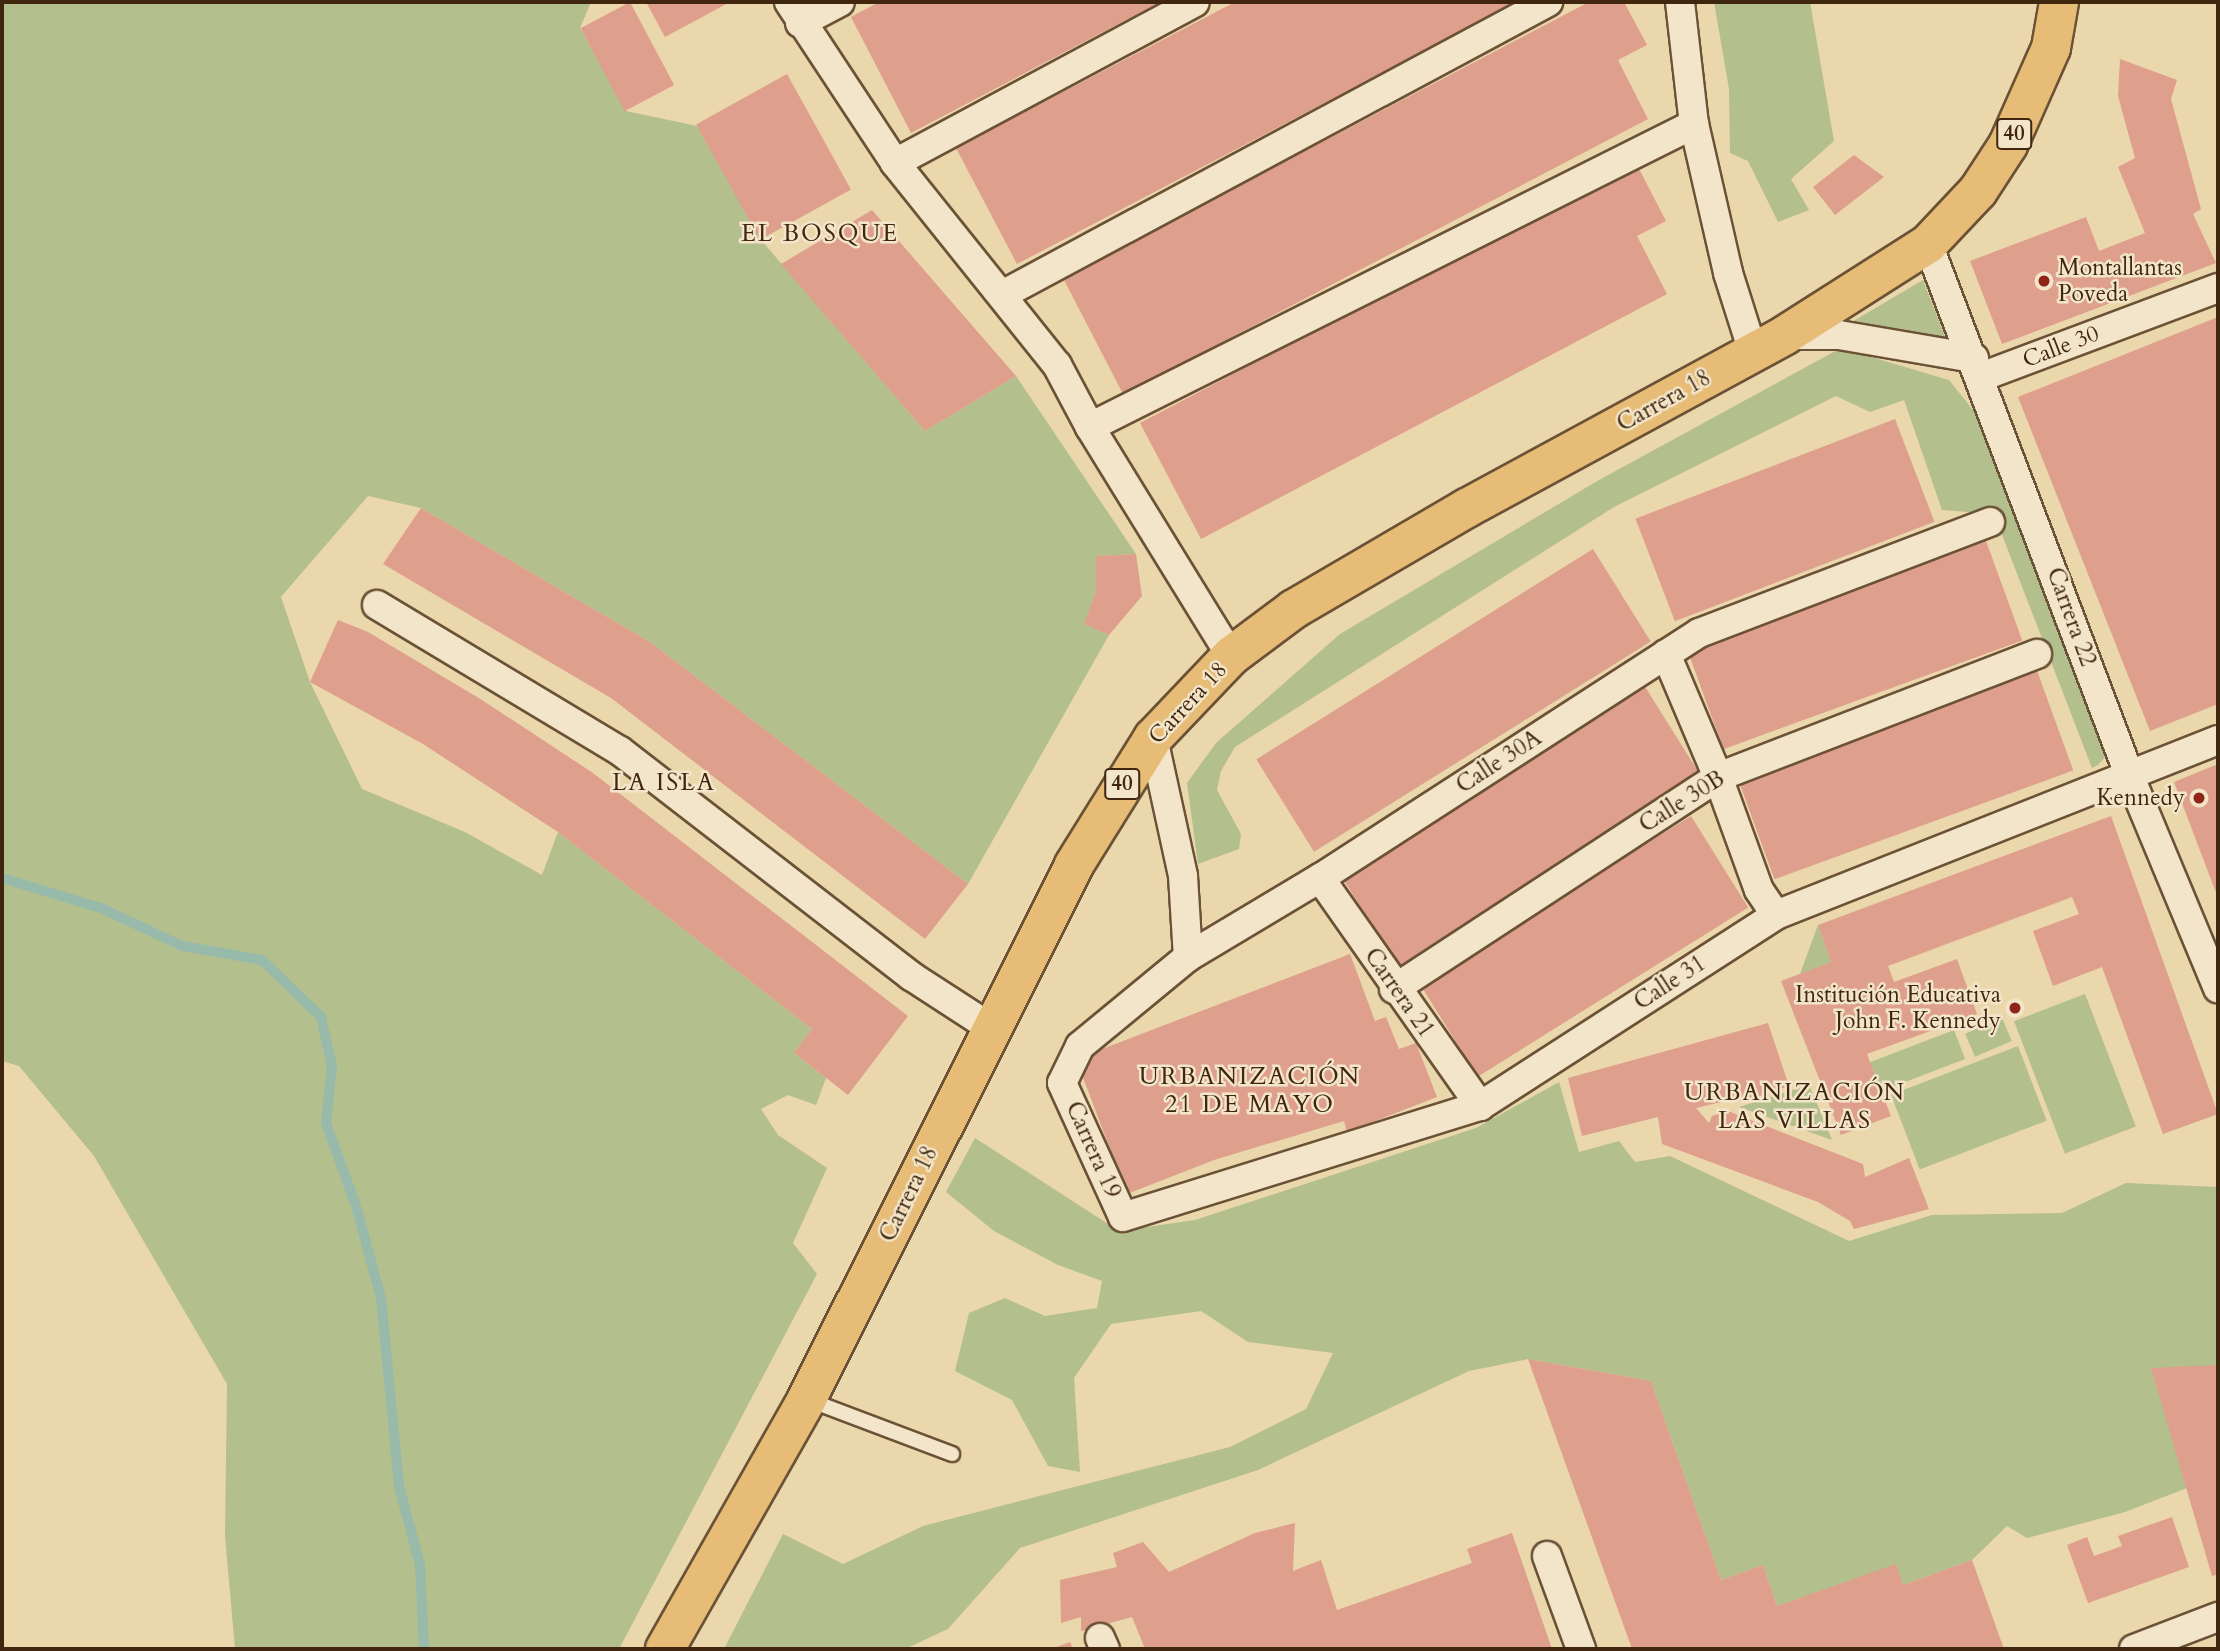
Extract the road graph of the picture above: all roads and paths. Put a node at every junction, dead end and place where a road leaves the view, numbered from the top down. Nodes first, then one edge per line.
1 (840, 2) edge
2 (1195, 2) edge
3 (1548, 2) edge
4 (1680, 2) edge
5 (2059, 2) edge
6 (795, 12) edge
7 (1694, 124) junction
8 (895, 163) junction
9 (1928, 244) junction
10 (2218, 288) edge
11 (1002, 295) junction
12 (1769, 344) junction
13 (1978, 368) junction
14 (1090, 427) junction
15 (1990, 522) dead end
16 (377, 605) dead end
17 (2038, 653) dead end
18 (1666, 654) junction
19 (1231, 656) junction
20 (1153, 738) junction
21 (2218, 740) edge
22 (1718, 776) junction
23 (2130, 777) junction
24 (1320, 878) junction
25 (1776, 915) junction
26 (1188, 957) junction
27 (2218, 988) edge
28 (1394, 989) junction
29 (991, 1028) junction
30 (1062, 1083) joint
31 (1480, 1106) junction
32 (1123, 1217) joint
33 (807, 1399) junction
34 (952, 1454) dead end
35 (1547, 1556) dead end
36 (2218, 1617) edge
37 (665, 1649) edge
38 (1581, 1649) edge
39 (2134, 1649) edge

1 - 6 street
2 - 8 street
3 - 11 street
4 - 7 street
5 - 9 highway, 40
6 - 8 street
7 - 12 street
7 - 14 street
8 - 11 street
9 - 12 highway, Carrera 18 / 40
9 - 13 street, Carrera 22
10 - 13 street, Calle 30
11 - 14 street
12 - 13 street
12 - 19 highway, Carrera 18 / 40
13 - 23 street, Carrera 22
14 - 19 street
15 - 18 street, Calle 30A
16 - 29 street
17 - 22 street, Calle 30B
18 - 22 street
18 - 24 street, Calle 30A
19 - 20 highway, Carrera 18 / 40
20 - 26 street
20 - 29 highway, Carrera 18 / 40
21 - 23 street, Calle 31
22 - 25 street
22 - 28 street, Calle 30B
23 - 25 street, Calle 31
23 - 27 street, Carrera 22
24 - 26 street, Calle 30A
24 - 28 street, Carrera 21
25 - 31 street, Calle 31
26 - 30 street, Calle 30A
28 - 31 street, Carrera 21
29 - 33 highway, Carrera 18 / 40
30 - 32 street, Carrera 19
31 - 32 street, Calle 31
33 - 34 lane
33 - 37 highway, Carrera 18 / 40
35 - 38 street
36 - 39 street

